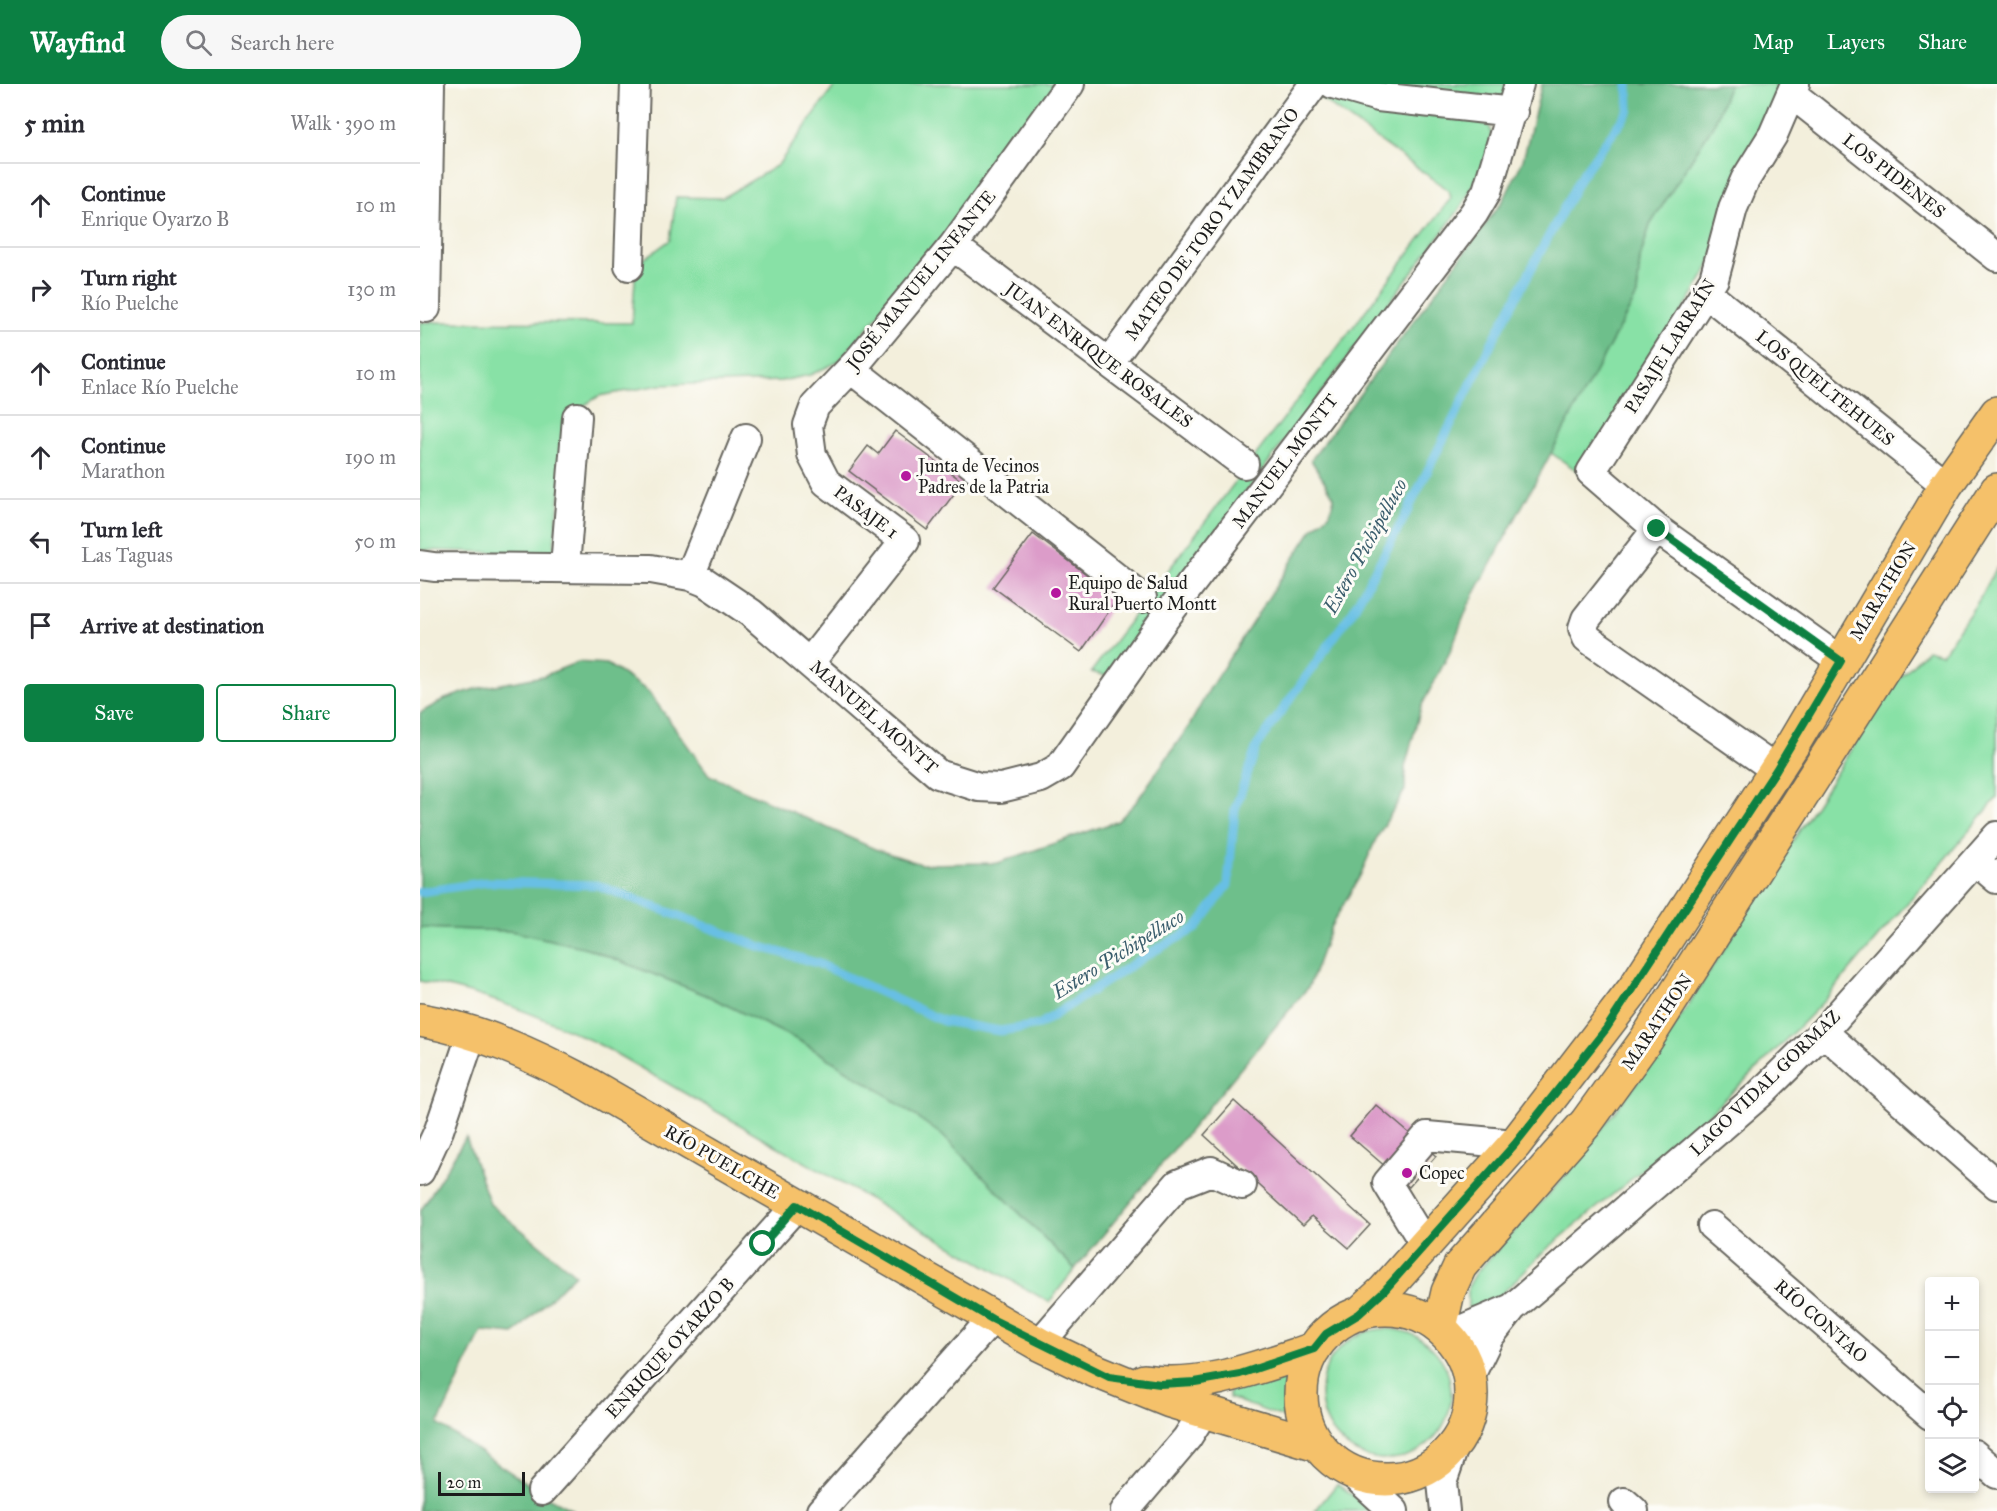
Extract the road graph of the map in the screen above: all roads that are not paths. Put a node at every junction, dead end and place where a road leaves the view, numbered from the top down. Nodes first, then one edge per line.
1 (430, 84) edge
2 (635, 84) edge
3 (1070, 84) edge
4 (1314, 84) edge
5 (1333, 84) edge
6 (1519, 84) edge
7 (1793, 89) edge
8 (1513, 112) junction
9 (953, 246) junction
10 (1997, 257) edge
11 (628, 266) dead end
12 (1705, 292) junction
13 (426, 308) dead end
14 (1109, 363) junction
15 (851, 369) junction
16 (1997, 413) edge
17 (577, 417) dead end
18 (746, 438) dead end
19 (1244, 464) dead end
20 (826, 482) joint
21 (1946, 485) junction
22 (1997, 490) edge
23 (1657, 529) junction
24 (420, 565) edge
25 (565, 567) junction
26 (690, 576) junction
27 (1142, 598) dead end
28 (1841, 661) junction
29 (810, 662) junction
30 (1776, 770) junction
31 (1997, 836) edge
32 (1976, 861) junction
33 (1997, 879) edge
34 (420, 1020) edge
35 (1823, 1032) junction
36 (472, 1033) junction
37 (1515, 1144) junction
38 (420, 1171) edge
39 (1242, 1185) dead end
40 (1997, 1185) edge
41 (797, 1205) junction
42 (1712, 1226) dead end
43 (1425, 1245) junction
44 (1512, 1308) junction
45 (1359, 1314) junction
46 (992, 1319) junction
47 (1445, 1331) junction
48 (1039, 1344) junction
49 (1314, 1349) junction
50 (1109, 1377) junction
51 (1469, 1378) junction
52 (1204, 1411) junction
53 (1925, 1412) edge
54 (1455, 1444) junction
55 (1317, 1445) junction
56 (1979, 1458) edge
57 (1351, 1472) junction
58 (1997, 1474) edge
59 (542, 1491) dead end
60 (821, 1511) edge
61 (1125, 1511) edge
62 (1394, 1511) edge
63 (1445, 1511) edge

1 - 13 street
2 - 11 street
3 - 9 street, JOSÉ MANUEL INFANTE
4 - 14 street, MATEO DE TORO Y ZAMBRANO
5 - 8 street
6 - 8 street, MANUEL MONTT
7 - 10 street, LOS PIDENES
7 - 12 street, PASAJE LARRAÍN
8 - 29 street, MANUEL MONTT
9 - 14 street, JUAN ENRIQUE ROSALES
9 - 15 street, JOSÉ MANUEL INFANTE
12 - 21 street, LOS QUELTEHUES
12 - 23 street, PASAJE LARRAÍN
14 - 19 street, JUAN ENRIQUE ROSALES
15 - 20 street, JOSÉ MANUEL INFANTE
15 - 27 street
16 - 21 main road, MARATHON
17 - 25 street
18 - 26 street
20 - 29 street, PASAJE 1
21 - 28 main road, MARATHON
22 - 47 main road, MARATHON
23 - 28 street
23 - 30 street
24 - 25 street, MANUEL MONTT
25 - 26 street, MANUEL MONTT
26 - 29 street, MANUEL MONTT
28 - 30 main road, MARATHON
30 - 37 main road, MARATHON
31 - 32 street, LAGO VIDAL GORMAZ
32 - 33 street
32 - 35 street, LAGO VIDAL GORMAZ
34 - 36 main road, RÍO PUELCHE
35 - 40 street
35 - 44 street, LAGO VIDAL GORMAZ
36 - 38 street
36 - 41 main road, RÍO PUELCHE
37 - 43 main road, MARATHON
37 - 43 street
39 - 48 street
41 - 46 main road, RÍO PUELCHE
41 - 59 street, ENRIQUE OYARZO B
42 - 53 street, RÍO CONTAO
43 - 45 main road, MARATHON
44 - 47 street, LAGO VIDAL GORMAZ
44 - 51 street, LAGO VIDAL GORMAZ
45 - 47 main road
45 - 49 main road
46 - 48 main road, RÍO PUELCHE
46 - 60 street
47 - 51 main road
48 - 50 main road, RÍO PUELCHE
49 - 50 main road, RÍO PUELCHE
49 - 55 main road
50 - 52 main road, RÍO PUELCHE
51 - 54 main road
52 - 55 main road, RÍO PUELCHE
52 - 61 street
54 - 57 main road
54 - 63 street
55 - 57 main road
56 - 58 street
57 - 62 street

